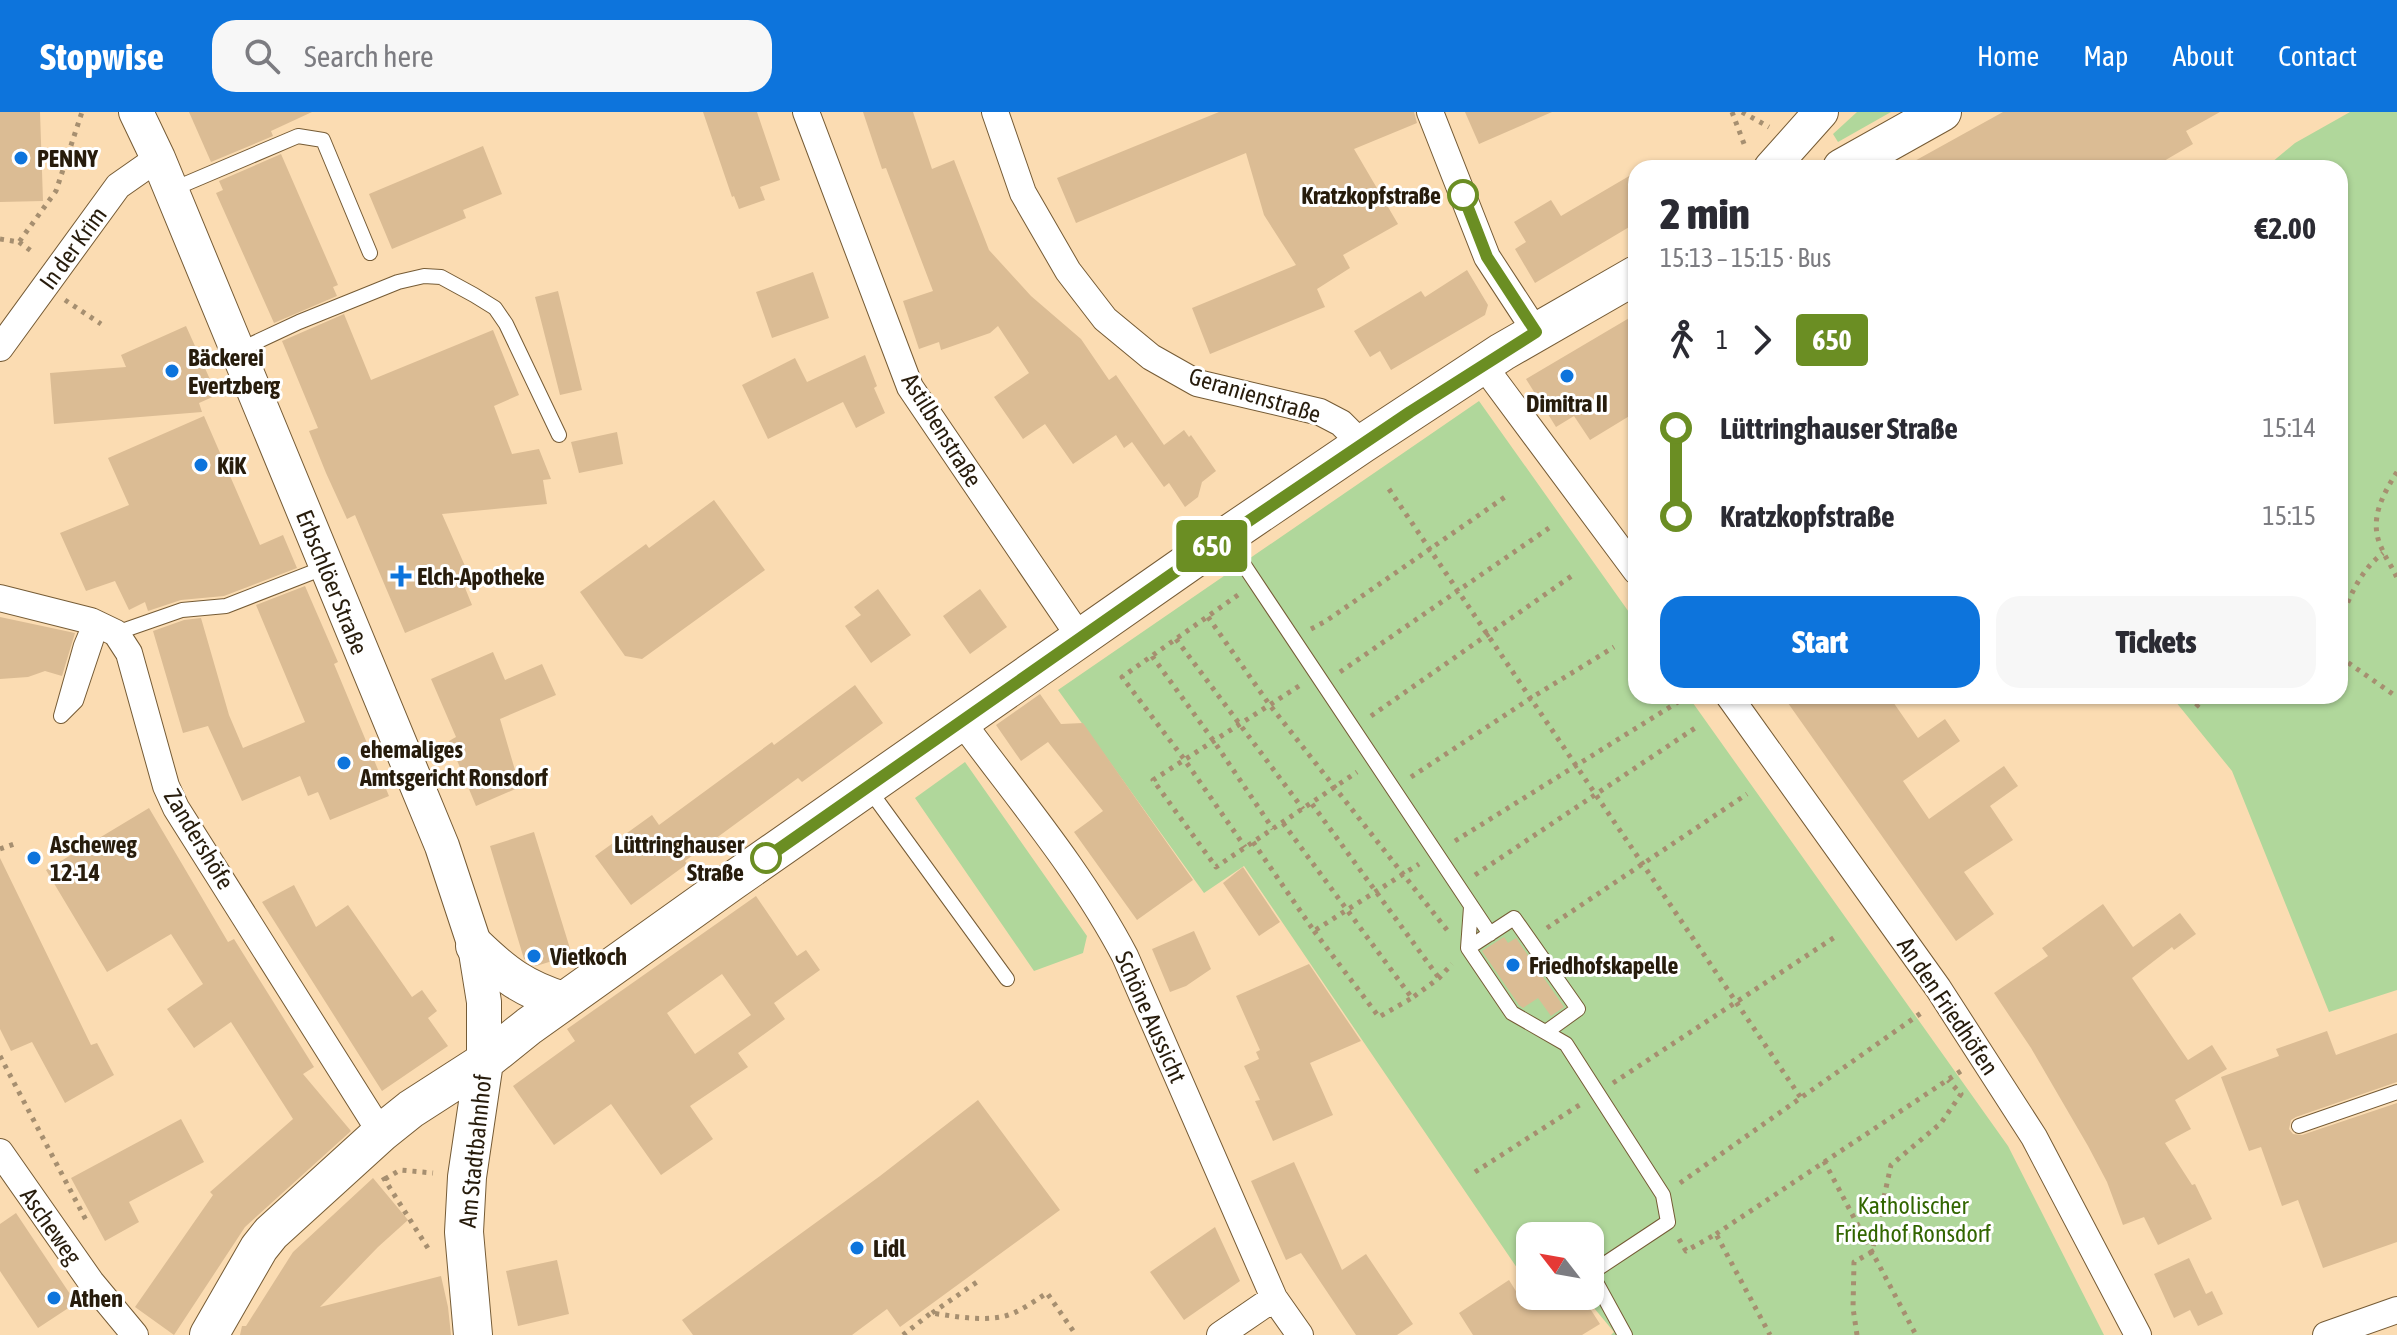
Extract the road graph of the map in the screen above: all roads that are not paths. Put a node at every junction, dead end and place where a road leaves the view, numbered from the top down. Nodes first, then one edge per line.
1 (136, 112) edge
2 (806, 112) edge
3 (995, 112) edge
4 (1430, 112) edge
5 (1821, 112) edge
6 (1942, 112) edge
7 (158, 158) junction
8 (1762, 160) edge
9 (1856, 160) edge
10 (171, 190) junction
11 (370, 253) dead end
12 (1628, 280) edge
13 (1536, 332) junction
14 (0, 348) edge
15 (236, 352) junction
16 (1483, 365) junction
17 (559, 435) dead end
18 (1362, 444) junction
19 (1225, 537) junction
20 (1628, 560) edge
21 (326, 567) junction
22 (0, 598) edge
23 (103, 627) junction
24 (1081, 639) junction
25 (1735, 704) edge
26 (962, 722) junction
27 (867, 788) junction
28 (1471, 907) junction
29 (1490, 934) junction
30 (475, 946) junction
31 (1468, 948) junction
32 (1007, 979) dead end
33 (563, 1001) junction
34 (1546, 1032) junction
35 (484, 1062) junction
36 (2397, 1092) edge
37 (2299, 1126) dead end
38 (0, 1152) edge
39 (377, 1154) junction
40 (1274, 1298) junction
41 (2397, 1310) edge
42 (135, 1335) edge
43 (209, 1335) edge
44 (473, 1335) edge
45 (1220, 1335) edge
46 (1300, 1335) edge
47 (1625, 1335) edge
48 (2138, 1335) edge
49 (2326, 1335) edge

1 - 7 street, Erbschlöer Straße
2 - 24 street, Astilbenstraße
3 - 18 street, Geranienstraße
4 - 13 street
5 - 8 street
6 - 9 main road
7 - 10 street, Erbschlöer Straße
7 - 14 street, In der Krim
10 - 11 lane
10 - 15 street, Erbschlöer Straße
12 - 13 main road
13 - 16 main road
15 - 17 lane
15 - 21 street, Erbschlöer Straße
16 - 18 main road
16 - 20 street
18 - 19 main road
19 - 24 main road
19 - 28 lane
21 - 23 lane
21 - 30 street, Erbschlöer Straße
22 - 23 street
23 - 23 lane
23 - 39 street, Zandershöfe
24 - 26 main road
25 - 48 street, An den Friedhöfen
26 - 27 main road
26 - 40 street, Schöne Aussicht
27 - 32 lane
27 - 33 main road
28 - 29 lane
28 - 31 lane
29 - 31 lane
29 - 34 lane
30 - 33 main road
30 - 35 street, Erbschlöer Straße
31 - 34 lane
33 - 35 main road
34 - 47 lane
35 - 39 main road
35 - 44 main road, Am Stadtbahnhof
36 - 37 lane
38 - 42 street, Ascheweg
39 - 43 main road
40 - 45 street
40 - 46 street, Schöne Aussicht
41 - 49 street

